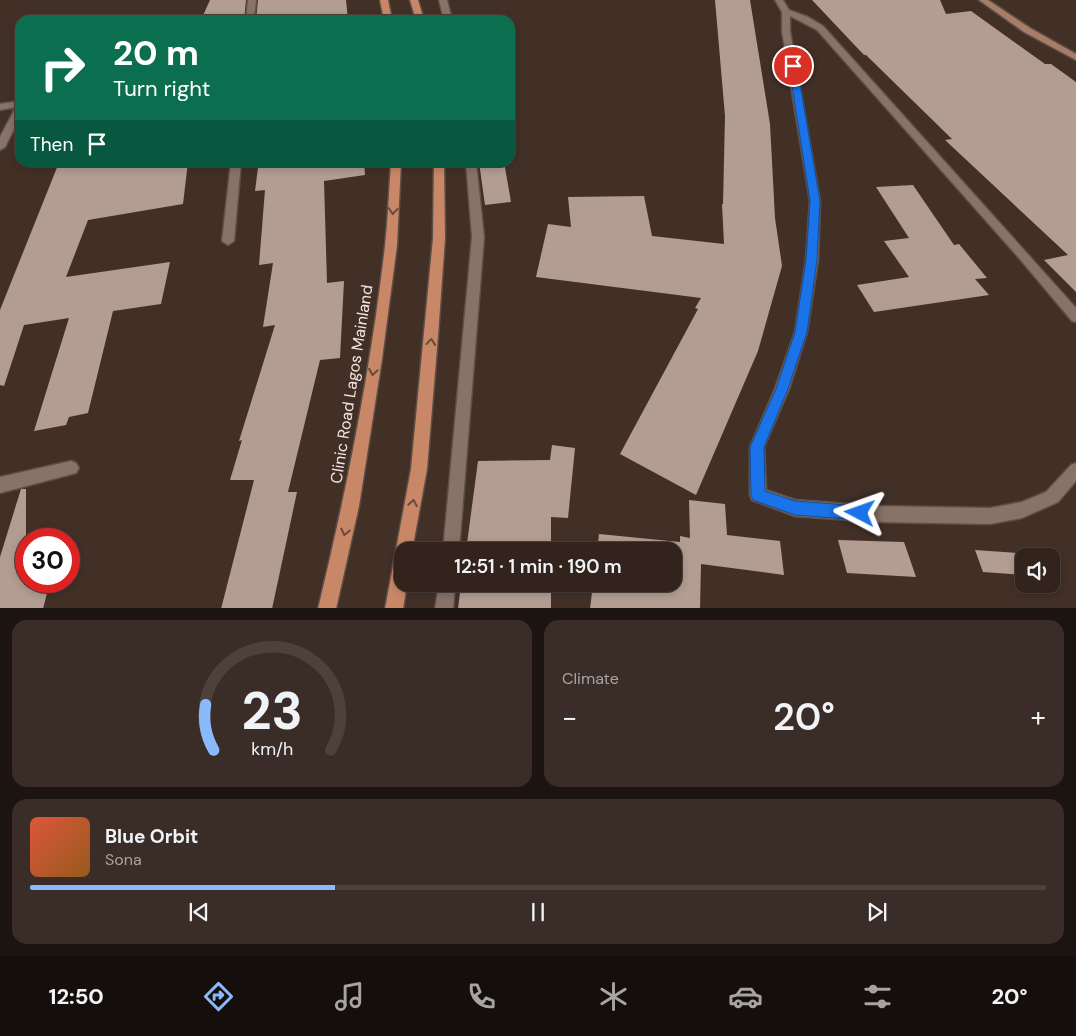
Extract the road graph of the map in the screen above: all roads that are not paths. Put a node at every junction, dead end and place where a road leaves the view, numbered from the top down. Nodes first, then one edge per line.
1 (252, 0) edge
2 (384, 0) edge
3 (414, 0) edge
4 (443, 0) edge
5 (983, 0) edge
6 (782, 6) edge
7 (250, 15) edge
8 (387, 15) edge
9 (418, 15) edge
10 (447, 15) edge
11 (1076, 57) edge
12 (15, 105) edge
13 (0, 107) edge
14 (15, 118) edge
15 (0, 148) edge
16 (235, 167) edge
17 (396, 167) edge
18 (439, 167) edge
19 (471, 167) edge
20 (228, 241) dead end
21 (1076, 317) edge
22 (72, 468) dead end
23 (1076, 470) edge
24 (0, 484) edge
25 (406, 542) edge
26 (453, 542) edge
27 (397, 592) edge
28 (446, 592) edge
29 (327, 608) edge
30 (394, 608) edge
31 (444, 608) edge

1 - 7 street
2 - 8 main road
3 - 9 main road
4 - 10 street
5 - 11 street
6 - 21 street
6 - 23 street
12 - 13 street
14 - 15 street
16 - 20 street
17 -> 29 main road, Clinic Road Lagos Mainland
25 -> 18 main road
19 - 26 street
22 - 24 street
27 - 30 main road
28 - 31 street

